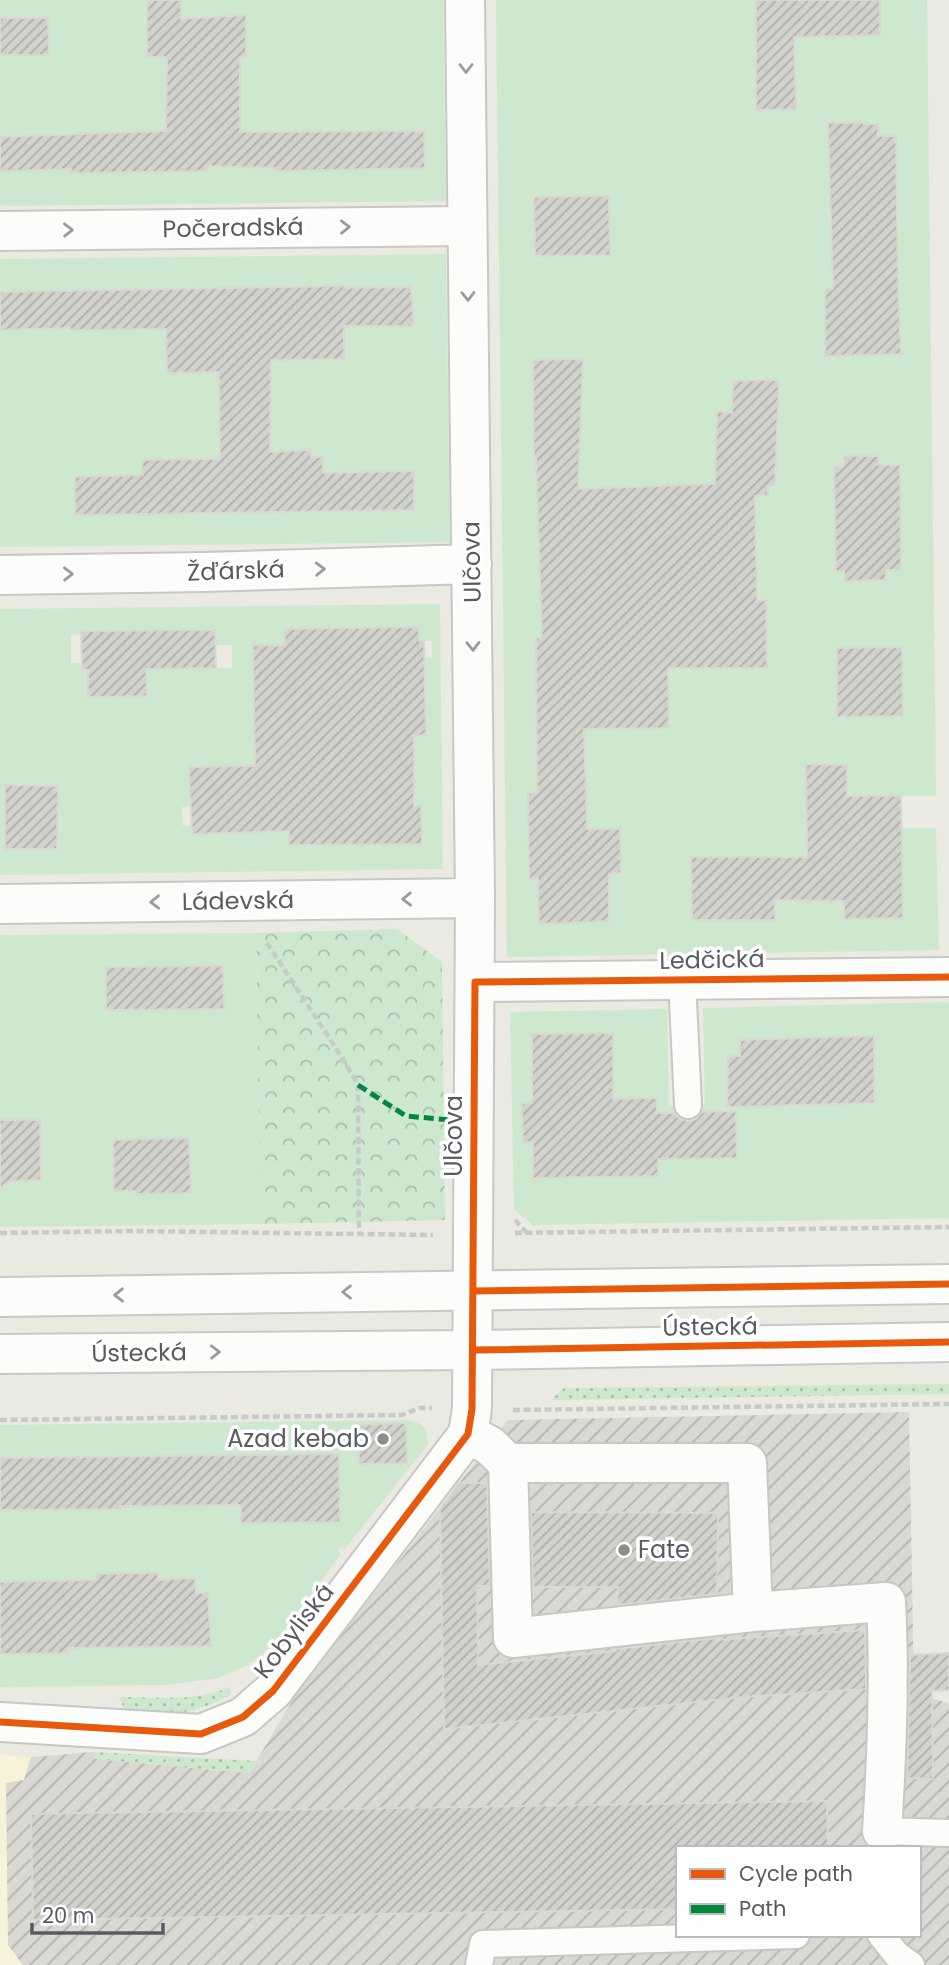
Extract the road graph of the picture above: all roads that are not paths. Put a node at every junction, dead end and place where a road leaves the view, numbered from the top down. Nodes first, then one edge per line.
1 (465, 0) edge
2 (467, 226) junction
3 (0, 231) edge
4 (472, 564) junction
5 (0, 575) edge
6 (475, 898) junction
7 (0, 904) edge
8 (949, 976) edge
9 (682, 980) junction
10 (475, 982) junction
11 (688, 1105) dead end
12 (949, 1284) edge
13 (473, 1291) junction
14 (0, 1297) edge
15 (949, 1342) edge
16 (473, 1350) junction
17 (0, 1354) edge
18 (468, 1434) junction
19 (509, 1463) junction
20 (753, 1612) junction
21 (0, 1722) edge
22 (949, 1833) edge
23 (882, 1840) edge
24 (726, 1937) edge
25 (883, 1937) edge
26 (479, 1965) edge
27 (911, 1965) edge

1 -> 2 street, Ulčova
3 -> 2 street, Počeradská
2 -> 4 street, Ulčova
5 -> 4 street, Žďárská
4 -> 6 street, Ulčova
6 -> 7 street, Ládevská
6 - 10 street, Ulčova
8 - 9 street, Ledčická
9 - 10 street, Ledčická
9 - 11 lane
10 - 13 street, Ulčova
12 - 13 street, Ústecká
13 -> 14 street, Ústecká
13 - 16 street, Ulčova
15 - 16 street, Ústecká
17 -> 16 street, Ústecká
16 - 18 street
18 - 19 street
18 - 21 street, Kobyliská
19 - 20 street
19 - 20 street
20 - 23 street
22 - 23 lane
24 - 26 lane
25 - 27 lane

